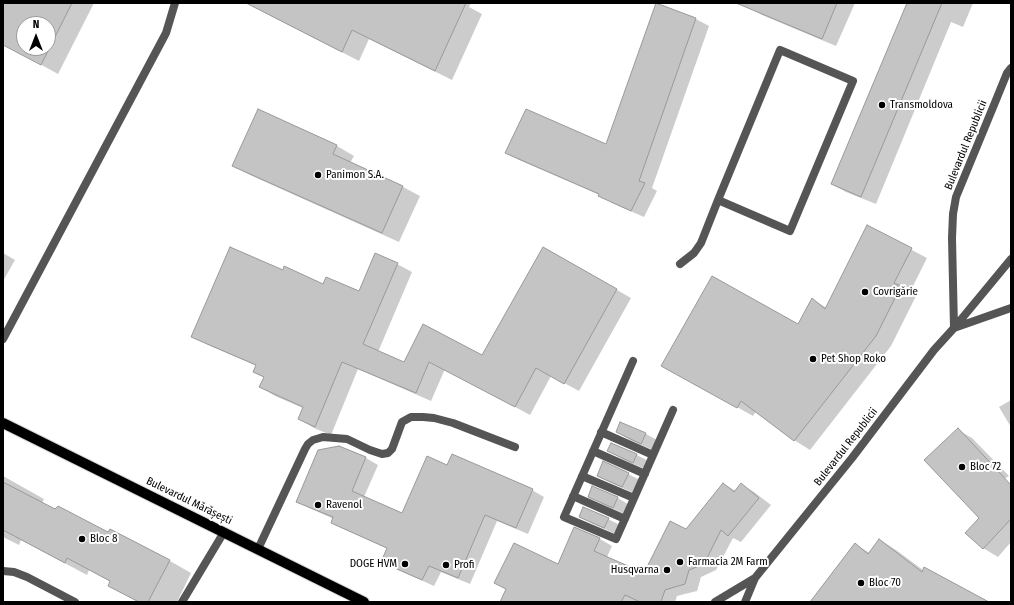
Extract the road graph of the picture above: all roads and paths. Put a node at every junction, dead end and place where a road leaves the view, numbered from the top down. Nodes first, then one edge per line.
1 (175, 3) edge
2 (1011, 68) edge
3 (718, 200) junction
4 (1011, 259) edge
5 (680, 264) dead end
6 (1011, 308) edge
7 (954, 328) junction
8 (3, 339) edge
9 (633, 361) dead end
10 (673, 410) dead end
11 (3, 424) edge
12 (601, 432) junction
13 (515, 447) dead end
14 (593, 451) junction
15 (653, 455) junction
16 (645, 474) junction
17 (582, 476) junction
18 (573, 496) junction
19 (634, 498) junction
20 (625, 519) junction
21 (224, 532) junction
22 (258, 549) junction
23 (3, 571) edge
24 (755, 578) junction
25 (75, 602) edge
26 (182, 602) edge
27 (364, 602) edge
28 (715, 602) edge
29 (745, 602) edge

1 - 8 street
2 - 7 street, Bulevardul Republicii
3 - 3 street
3 - 5 street
4 - 7 street, Bulevardul Republicii
6 - 7 street, Bulevardul Republicii
7 - 24 street, Bulevardul Republicii
9 - 12 street
10 - 15 street
11 - 21 main road, Bulevardul Mărășești
12 - 14 street
12 - 15 street
13 - 22 street
14 - 16 street
14 - 17 street
15 - 16 street
16 - 19 street
17 - 18 street
17 - 19 street
18 - 20 street
18 - 20 street
19 - 20 street
21 - 22 main road, Bulevardul Mărășești
21 - 26 street
22 - 27 main road, Bulevardul Mărășești
23 - 25 street
24 - 28 street, Bulevardul Republicii
24 - 29 street, Bulevardul Republicii

